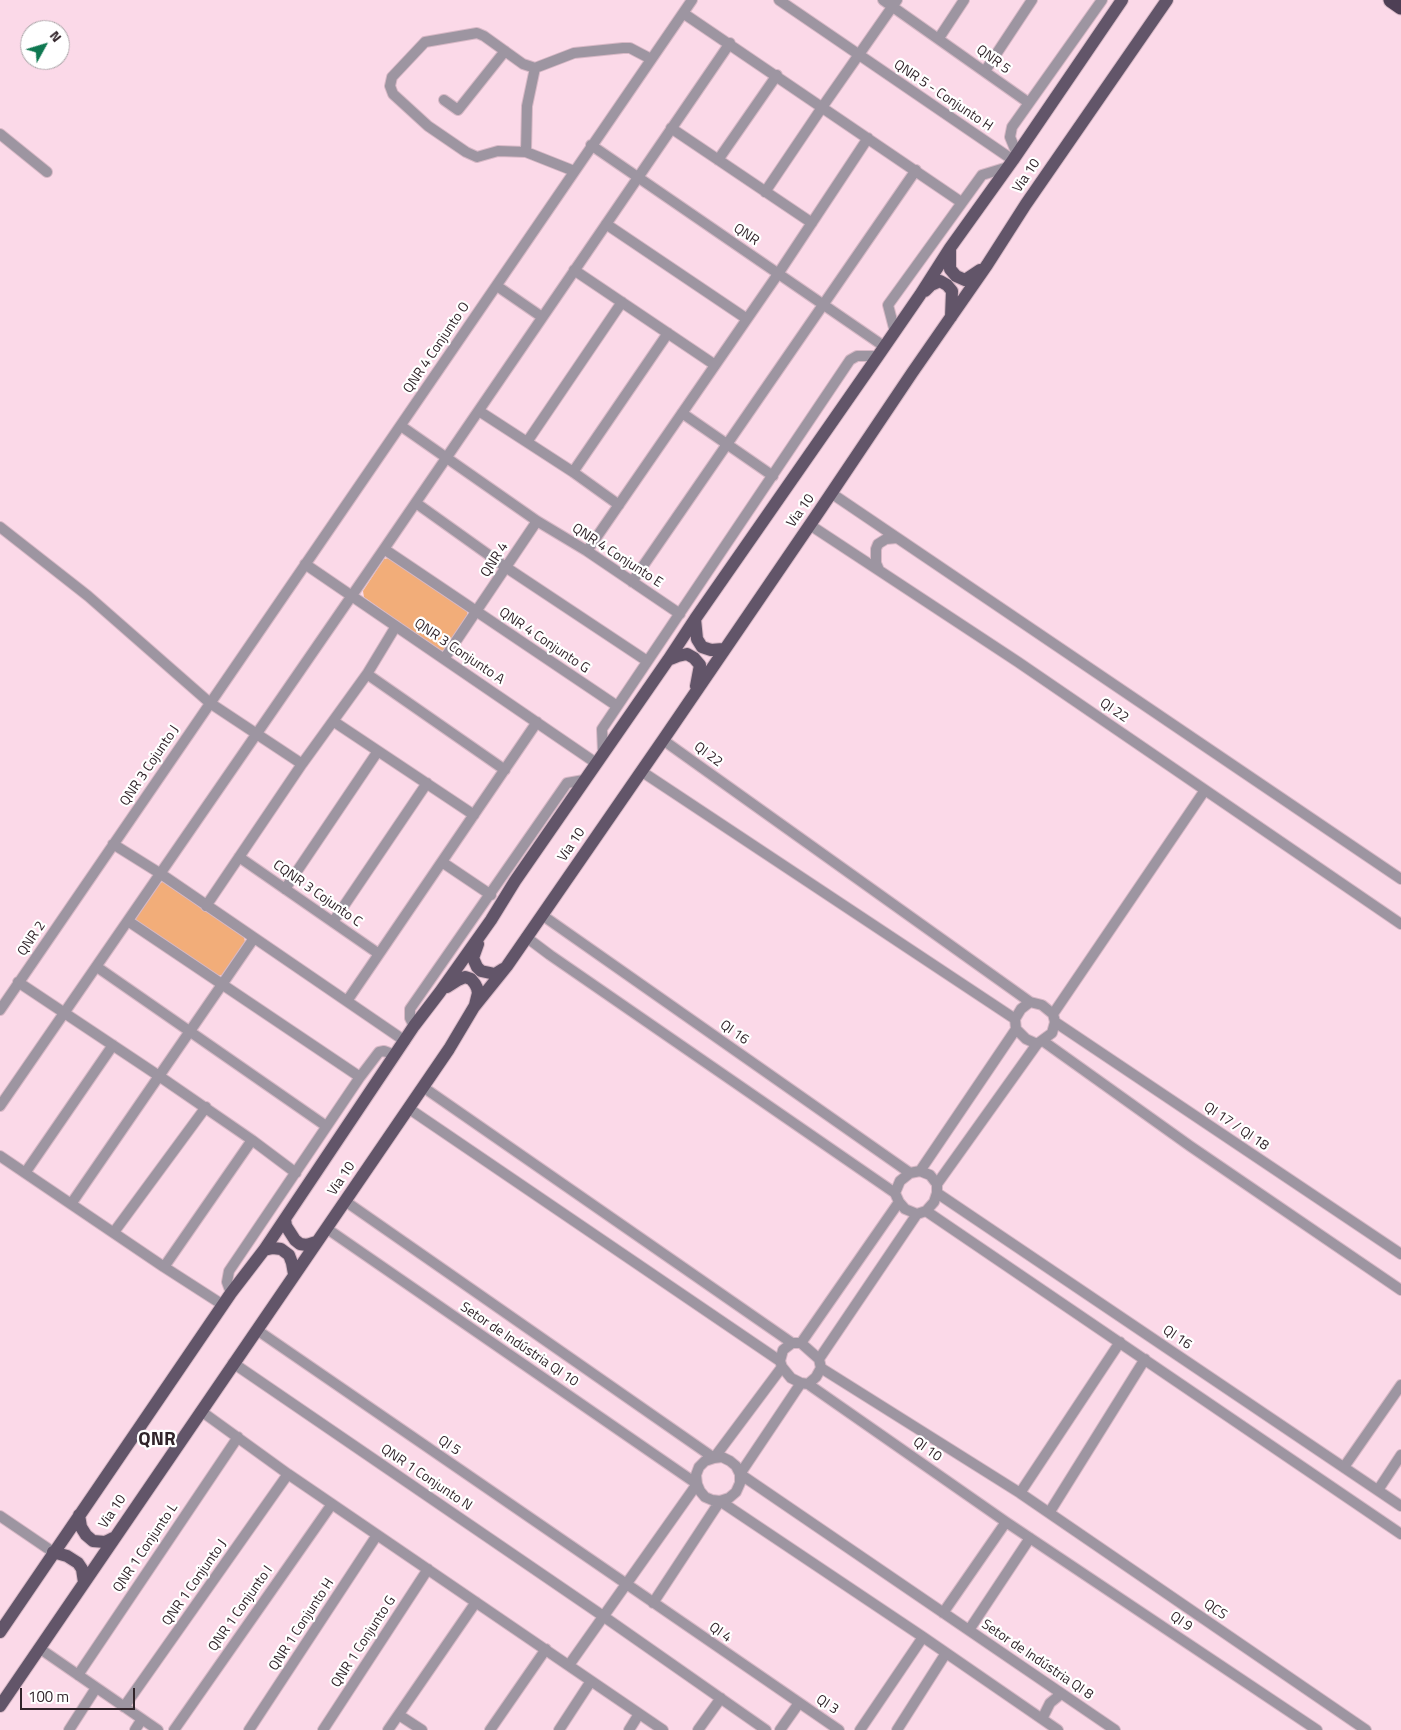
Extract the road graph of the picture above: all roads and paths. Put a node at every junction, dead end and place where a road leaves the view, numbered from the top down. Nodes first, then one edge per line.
1 (692, 0) edge
2 (779, 0) edge
3 (883, 0) edge
4 (964, 0) edge
5 (1032, 0) edge
6 (1102, 0) edge
7 (1122, 0) edge
8 (1167, 0) edge
9 (1390, 0) edge
10 (895, 4) edge
11 (1401, 7) edge
12 (683, 13) junction
13 (939, 38) junction
14 (730, 43) junction
15 (505, 51) junction
16 (858, 55) junction
17 (651, 59) junction
18 (536, 68) junction
19 (985, 71) junction
20 (777, 75) junction
21 (444, 100) dead end
22 (1029, 103) junction
23 (822, 106) junction
24 (671, 128) junction
25 (0, 134) edge
26 (868, 138) junction
27 (592, 145) junction
28 (526, 152) junction
29 (718, 160) junction
30 (1012, 160) junction
31 (916, 170) junction
32 (574, 171) junction
33 (47, 172) dead end
34 (637, 178) junction
35 (765, 192) junction
36 (962, 202) junction
37 (812, 223) junction
38 (606, 224) junction
39 (950, 248) junction
40 (987, 265) junction
41 (574, 270) junction
42 (778, 274) junction
43 (497, 286) junction
44 (920, 295) junction
45 (622, 302) junction
46 (823, 304) junction
47 (542, 317) junction
48 (951, 317) junction
49 (746, 319) junction
50 (895, 332) junction
51 (668, 333) junction
52 (882, 351) junction
53 (715, 365) junction
54 (479, 411) junction
55 (682, 413) junction
56 (400, 426) junction
57 (527, 442) junction
58 (728, 444) junction
59 (446, 458) junction
60 (573, 472) junction
61 (773, 476) junction
62 (831, 493) junction
63 (416, 503) junction
64 (619, 505) junction
65 (537, 521) junction
66 (810, 525) junction
67 (0, 527) edge
68 (897, 538) junction
69 (384, 549) junction
70 (587, 551) junction
71 (305, 564) junction
72 (507, 568) junction
73 (879, 570) junction
74 (632, 582) junction
75 (352, 596) junction
76 (477, 613) junction
77 (680, 614) junction
78 (695, 619) junction
79 (396, 626) junction
80 (723, 649) junction
81 (444, 659) junction
82 (668, 660) junction
83 (647, 661) junction
84 (367, 674) junction
85 (695, 691) junction
86 (210, 703) junction
87 (617, 706) junction
88 (334, 721) junction
89 (537, 722) junction
90 (256, 734) junction
91 (663, 740) junction
92 (378, 751) junction
93 (600, 758) junction
94 (302, 764) junction
95 (505, 770) junction
96 (641, 771) junction
97 (584, 780) junction
98 (426, 783) junction
99 (1205, 790) junction
100 (474, 815) junction
101 (113, 844) junction
102 (239, 857) junction
103 (442, 862) junction
104 (160, 874) junction
105 (1401, 879) edge
106 (285, 889) junction
107 (491, 894) junction
108 (206, 906) junction
109 (542, 915) junction
110 (491, 920) junction
111 (128, 921) junction
112 (333, 922) junction
113 (1401, 924) edge
114 (526, 937) junction
115 (254, 938) junction
116 (379, 954) junction
117 (507, 966) junction
118 (97, 967) junction
119 (18, 982) junction
120 (222, 984) junction
121 (440, 992) junction
122 (348, 1001) junction
123 (1030, 1002) junction
124 (474, 1007) junction
125 (0, 1010) edge
126 (64, 1013) junction
127 (1054, 1018) junction
128 (1016, 1024) junction
129 (414, 1026) junction
130 (190, 1030) junction
131 (405, 1041) junction
132 (1040, 1042) junction
133 (113, 1045) junction
134 (395, 1056) junction
135 (159, 1076) junction
136 (360, 1077) junction
137 (423, 1086) junction
138 (0, 1106) edge
139 (206, 1108) junction
140 (408, 1108) junction
141 (326, 1126) junction
142 (252, 1140) junction
143 (0, 1156) edge
144 (915, 1172) junction
145 (25, 1173) junction
146 (296, 1173) junction
147 (937, 1189) junction
148 (897, 1197) junction
149 (345, 1202) junction
150 (71, 1204) junction
151 (922, 1212) junction
152 (285, 1219) junction
153 (326, 1228) junction
154 (114, 1232) junction
155 (316, 1242) junction
156 (264, 1250) junction
157 (1401, 1254) edge
158 (164, 1267) junction
159 (294, 1274) junction
160 (1401, 1290) edge
161 (231, 1294) junction
162 (223, 1305) junction
163 (257, 1330) junction
164 (1120, 1342) junction
165 (796, 1343) junction
166 (1145, 1359) junction
167 (234, 1363) junction
168 (820, 1363) junction
169 (781, 1364) junction
170 (804, 1383) junction
171 (1401, 1385) edge
172 (201, 1411) junction
173 (238, 1437) junction
174 (1401, 1455) edge
175 (714, 1458) junction
176 (1344, 1467) junction
177 (288, 1474) junction
178 (740, 1474) junction
179 (697, 1484) junction
180 (1378, 1490) junction
181 (1020, 1493) junction
182 (720, 1501) junction
183 (332, 1504) junction
184 (1401, 1506) edge
185 (1049, 1513) junction
186 (79, 1515) junction
187 (0, 1516) edge
188 (1006, 1522) junction
189 (1401, 1534) edge
190 (377, 1535) junction
191 (113, 1538) junction
192 (1030, 1538) junction
193 (53, 1552) junction
194 (428, 1569) junction
195 (84, 1582) junction
196 (626, 1584) junction
197 (476, 1602) junction
198 (653, 1603) junction
199 (943, 1613) junction
200 (603, 1616) junction
201 (969, 1630) junction
202 (0, 1632) edge
203 (923, 1637) junction
204 (39, 1648) junction
205 (546, 1649) junction
206 (946, 1653) junction
207 (569, 1665) junction
208 (78, 1675) junction
209 (592, 1681) junction
210 (96, 1688) junction
211 (1061, 1694) junction
212 (721, 1698) junction
213 (799, 1703) junction
214 (0, 1706) edge
215 (124, 1707) junction
216 (639, 1714) junction
217 (399, 1715) junction
218 (142, 1719) junction
219 (1042, 1719) junction
220 (867, 1720) junction
221 (69, 1730) edge
222 (135, 1730) edge
223 (158, 1730) edge
224 (174, 1730) edge
225 (249, 1730) edge
226 (323, 1730) edge
227 (388, 1730) edge
228 (422, 1730) edge
229 (490, 1730) edge
230 (559, 1730) edge
231 (629, 1730) edge
232 (663, 1730) edge
233 (698, 1730) edge
234 (766, 1730) edge
235 (780, 1730) edge
236 (839, 1730) edge
237 (860, 1730) edge
238 (873, 1730) edge
239 (897, 1730) edge
240 (1058, 1730) edge
241 (1115, 1730) edge
242 (1317, 1730) edge
243 (1366, 1730) edge

1 - 12 street
2 - 16 street, QNR 5 - Conjunto H
3 - 10 street, QNR 5
4 - 13 street
5 - 19 street
6 - 22 street
7 - 30 main road, Via 10
8 - 40 main road, Via 10
9 - 11 highway
10 - 13 street, QNR 5
10 - 16 street
12 - 14 street
12 - 17 street, QNR 4 Conjunto O
13 - 19 street, QNR 5
14 - 20 street
14 - 24 street
15 - 18 street
15 - 21 street
15 - 28 street
16 - 23 street
16 - 30 street, QNR 5 - Conjunto H
17 - 18 street
17 - 27 street, QNR 4 Conjunto O
18 - 28 street
19 - 22 street, QNR 5
20 - 23 street
20 - 29 street
22 - 30 street
23 - 26 street
23 - 35 street
24 - 29 street
24 - 34 street
25 - 33 street
26 - 31 street
26 - 37 street
27 - 32 street, QNR 4 Conjunto O
27 - 34 street, QNR
28 - 32 street
29 - 35 street
30 - 36 street
30 - 39 main road, Via 10
31 - 36 street
31 - 46 street
32 - 43 street, QNR 4 Conjunto O
34 - 38 street
34 - 42 street, QNR
35 - 37 street
36 - 50 street
37 - 42 street
38 - 41 street
38 - 49 street
39 - 40 main road
39 - 44 main road, Via 10
40 - 48 main road, Via 10
41 - 45 street
41 - 47 street
42 - 46 street, QNR
42 - 49 street
43 - 47 street
43 - 56 street, QNR 4 Conjunto O
44 - 48 main road
44 - 50 main road, Via 10
45 - 51 street
45 - 57 street
46 - 52 street, QNR
46 - 58 street
47 - 54 street
48 - 62 main road, Via 10
49 - 53 street
50 - 52 main road, Via 10
51 - 53 street
51 - 60 street
52 - 61 street
52 - 78 main road, Via 10
53 - 55 street
54 - 57 street
54 - 59 street
55 - 58 street
55 - 64 street
56 - 59 street
56 - 71 street
57 - 60 street
58 - 61 street
58 - 74 street
59 - 63 street
59 - 65 street
60 - 64 street
61 - 77 street
62 - 66 main road, Via 10
62 - 68 street
63 - 69 street
63 - 72 street
64 - 70 street
65 - 70 street, QNR 4 Conjunto E
65 - 72 street, QNR 4
66 - 73 street, QI 22
66 - 80 main road, Via 10
67 - 86 street
68 - 73 street
68 - 105 street
69 - 75 street
69 - 76 street
70 - 74 street, QNR 4 Conjunto E
71 - 75 street, QNR 3 Conjunto A
71 - 86 street, QNR 3 Cojunto J
72 - 76 street, QNR 4
72 - 83 street
73 - 99 street, QI 22
74 - 77 street, QNR 4 Conjunto E
75 - 79 street, QNR 3 Conjunto A
75 - 90 street
76 - 81 street, QNR 4 Conjunto G
76 - 87 street, QNR 4 Conjunto G
77 - 83 street
78 - 80 main road
78 - 82 main road, Via 10
79 - 81 street, QNR 3 Conjunto A
79 - 84 street
80 - 85 main road, Via 10
81 - 89 street, QNR 3 Conjunto A
82 - 85 main road
82 - 93 main road, Via 10
83 - 87 street
84 - 88 street
84 - 95 street
85 - 91 main road, Via 10
86 - 90 street
86 - 101 street, QNR 3 Cojunto J
87 - 93 street
88 - 92 street
88 - 94 street
89 - 93 street, QNR 3 Conjunto A
89 - 95 street
90 - 94 street
90 - 104 street
91 - 96 main road, Via 10
91 - 123 street, QI 22
92 - 98 street
92 - 106 street
93 - 97 main road, Via 10
94 - 102 street
95 - 100 street
96 - 109 main road, Via 10
96 - 128 street
97 - 107 street
97 - 110 main road, Via 10
98 - 100 street
98 - 112 street
99 - 113 street, QI 22
99 - 127 street
100 - 103 street
101 - 104 street
101 - 119 street, QNR 2
102 - 106 street, CQNR 3 Cojunto C
102 - 108 street
103 - 107 street
103 - 116 street
104 - 108 street
104 - 111 street
106 - 112 street, CQNR 3 Cojunto C
107 - 129 street
108 - 115 street
109 - 114 main road, Via 10
109 - 144 street, QI 16
110 - 117 main road
110 - 121 main road, Via 10
111 - 118 street
111 - 120 street
112 - 116 street, CQNR 3 Cojunto C
114 - 117 main road, Via 10
114 - 148 street
115 - 120 street
115 - 122 street
116 - 122 street
117 - 124 main road, Via 10
118 - 126 street
118 - 130 street
119 - 125 street, QNR 2
119 - 126 street
120 - 130 street
120 - 136 street
121 - 124 main road
121 - 129 main road, Via 10
122 - 131 street
123 - 127 street
123 - 128 street
124 - 137 main road, Via 10
126 - 133 street
126 - 138 street
127 - 132 street
127 - 157 street, QI 17 / QI 18
128 - 132 street
128 - 144 street
129 - 131 main road, Via 10
130 - 135 street
130 - 141 street
131 - 134 main road, Via 10
132 - 147 street
132 - 160 street
133 - 135 street
133 - 145 street
134 - 136 street
134 - 152 main road, Via 10
135 - 139 street
135 - 150 street
136 - 141 street
137 - 140 main road, Via 10
137 - 165 street
139 - 142 street
139 - 154 street
140 - 149 main road, Via 10
140 - 169 street
141 - 146 street
142 - 146 street
142 - 158 street
143 - 145 street
144 - 147 street
144 - 148 street
145 - 150 street
146 - 161 street
147 - 151 street
147 - 176 street, QI 16
148 - 151 street
148 - 165 street
149 - 153 main road, Via 10
149 - 175 street, Setor de Indústria QI 10
150 - 154 street
151 - 164 street
151 - 168 street
152 - 155 main road
152 - 156 main road, Via 10
153 - 155 main road, Via 10
153 - 179 street, Setor de Indústria QI 10
154 - 158 street
155 - 159 main road, Via 10
156 - 159 main road
156 - 161 main road, Via 10
158 - 162 street
159 - 163 main road, Via 10
161 - 162 main road, Via 10
162 - 186 main road, Via 10
163 - 167 main road, Via 10
163 - 196 street, QI 5
164 - 166 street
164 - 181 street
165 - 168 street
165 - 169 street
166 - 185 street
166 - 189 street
167 - 172 main road, Via 10
167 - 200 street, QNR 1 Conjunto N
168 - 170 street
168 - 181 street, QCS
169 - 170 street
169 - 175 street
170 - 178 street
170 - 188 street, QI 10
171 - 176 street
172 - 173 street
172 - 191 main road, Via 10
173 - 177 street
173 - 208 street, QNR 1 Conjunto L
174 - 180 street
175 - 178 street
175 - 179 street
176 - 180 street, QI 16
177 - 183 street
177 - 215 street, QNR 1 Conjunto J
178 - 182 street
178 - 199 street, Setor de Indústria QI 8
179 - 182 street
179 - 196 street
180 - 184 street, QI 16
181 - 185 street, QCS
182 - 198 street
182 - 203 street
183 - 190 street
183 - 224 street, QNR 1 Conjunto I
185 - 243 street, QCS
186 - 191 main road
186 - 193 main road, Via 10
187 - 193 street
188 - 192 street, QI 10
188 - 199 street
190 - 194 street
190 - 225 street, QNR 1 Conjunto H
191 - 195 main road, Via 10
192 - 201 street
192 - 242 street, QI 9
193 - 195 main road
193 - 202 main road, Via 10
194 - 197 street
194 - 226 street, QNR 1 Conjunto G
195 - 204 main road, Via 10
196 - 198 street, QI 4
196 - 200 street
197 - 205 street
197 - 217 street
198 - 213 street, QI 4
199 - 201 street, Setor de Indústria QI 8
200 - 207 street
200 - 212 street, QNR 1 Conjunto N
201 - 211 street, Setor de Indústria QI 8
203 - 206 street
203 - 220 street
204 - 208 street
204 - 214 main road, Via 10
205 - 207 street
205 - 229 street
206 - 219 street
206 - 239 street
207 - 209 street
208 - 210 street
209 - 216 street
209 - 230 street
210 - 215 street
210 - 221 street
211 - 219 street
211 - 241 street, Setor de Indústria QI 8
212 - 233 street
212 - 234 street, QNR 1 Conjunto N
213 - 235 street
213 - 236 street, QI 3
215 - 218 street
216 - 231 street
216 - 232 street
217 - 227 street
217 - 228 street
218 - 222 street
218 - 223 street
219 - 240 street
220 - 237 street
220 - 238 street

